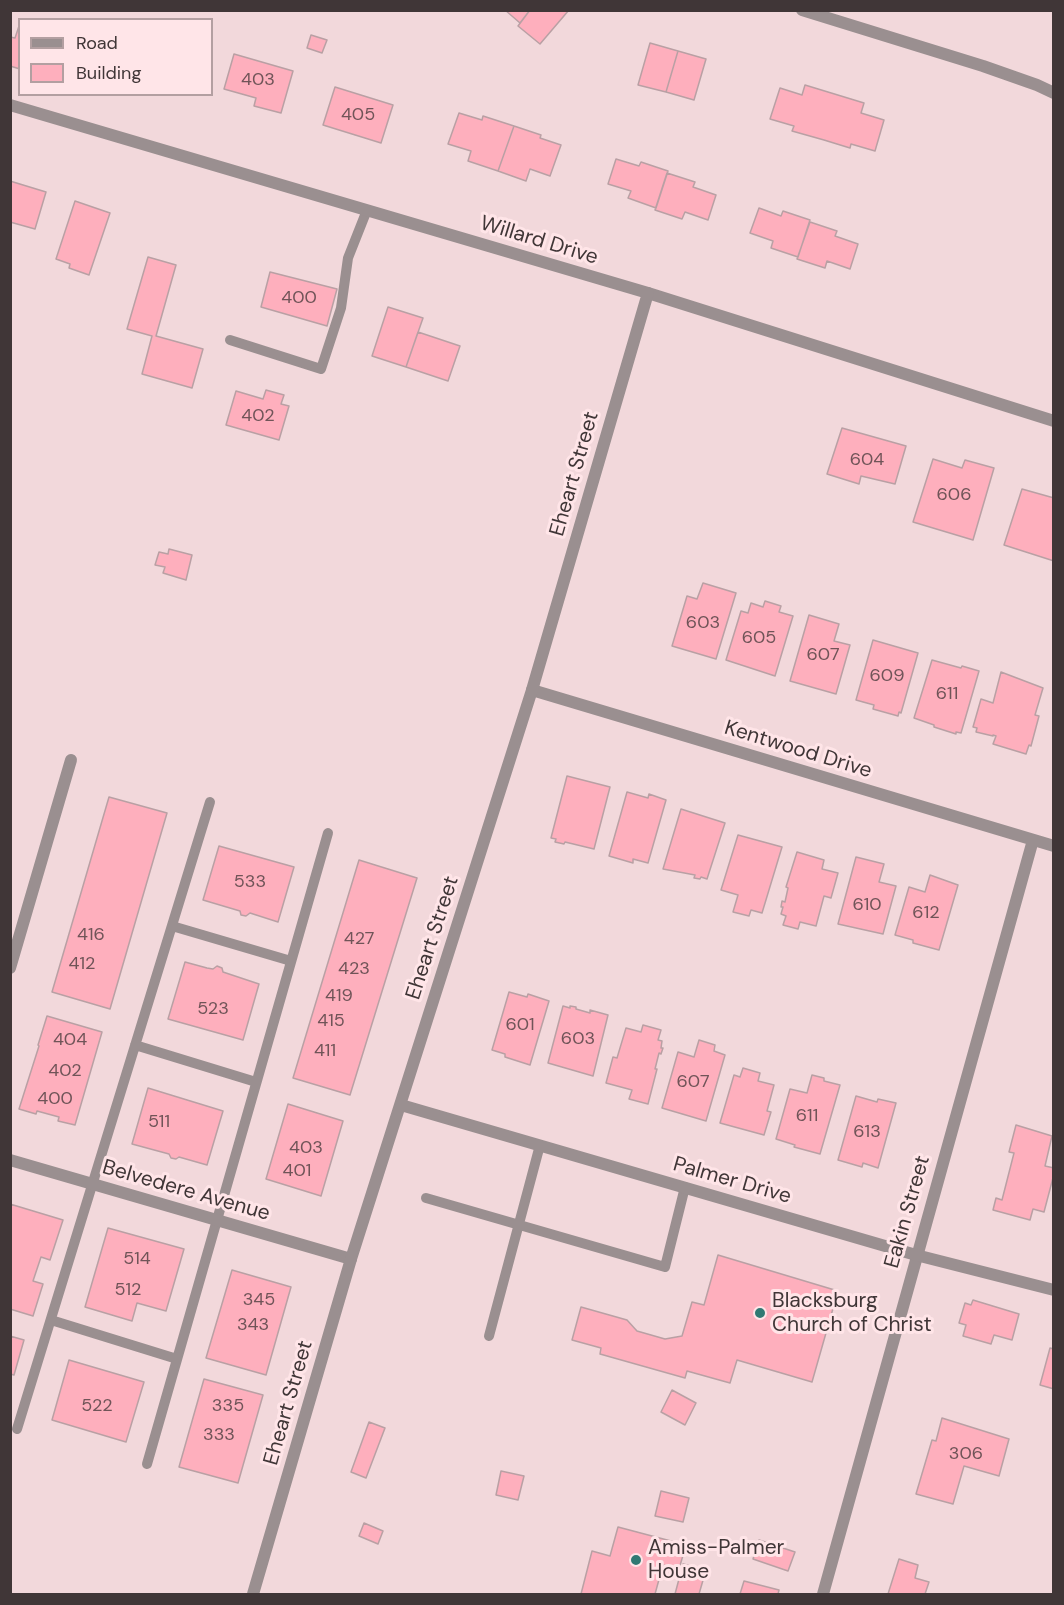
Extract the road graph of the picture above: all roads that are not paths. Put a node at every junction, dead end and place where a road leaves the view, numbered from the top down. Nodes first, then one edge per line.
1 (802, 10) edge
2 (1053, 93) edge
3 (10, 105) edge
4 (367, 210) junction
5 (648, 293) junction
6 (230, 339) dead end
7 (1053, 421) edge
8 (531, 690) junction
9 (71, 760) dead end
10 (210, 802) dead end
11 (328, 833) dead end
12 (1033, 840) junction
13 (1053, 846) edge
14 (172, 926) junction
15 (291, 961) junction
16 (10, 968) edge
17 (135, 1045) junction
18 (256, 1082) junction
19 (401, 1105) junction
20 (540, 1145) junction
21 (10, 1161) edge
22 (93, 1184) junction
23 (685, 1187) junction
24 (426, 1198) dead end
25 (216, 1220) junction
26 (519, 1225) junction
27 (916, 1255) junction
28 (351, 1259) junction
29 (1053, 1290) edge
30 (51, 1320) junction
31 (489, 1336) dead end
32 (177, 1359) junction
33 (17, 1430) dead end
34 (147, 1464) dead end
35 (253, 1594) edge
36 (823, 1594) edge

1 - 2 street
3 - 4 street, Willard Drive
4 - 5 street, Willard Drive
4 - 6 lane
5 - 7 street, Willard Drive
5 - 8 street, Eheart Street
8 - 12 street, Kentwood Drive
8 - 19 street, Eheart Street
9 - 16 street
10 - 14 lane
11 - 15 lane
12 - 13 street, Kentwood Drive
12 - 27 street, Eakin Street
14 - 15 lane
14 - 17 lane
15 - 18 lane
17 - 18 lane
17 - 22 lane
18 - 25 lane
19 - 20 street, Palmer Drive
19 - 28 street, Eheart Street
20 - 23 street, Palmer Drive
20 - 26 lane
21 - 22 street, Belvedere Avenue
22 - 25 street, Belvedere Avenue
22 - 30 lane
23 - 26 lane
23 - 27 street, Palmer Drive
24 - 26 lane
25 - 28 street, Belvedere Avenue
25 - 32 lane
26 - 31 lane
27 - 29 street, Palmer Drive
27 - 36 street, Eakin Street
28 - 35 street, Eheart Street
30 - 32 lane
30 - 33 lane
32 - 34 lane

